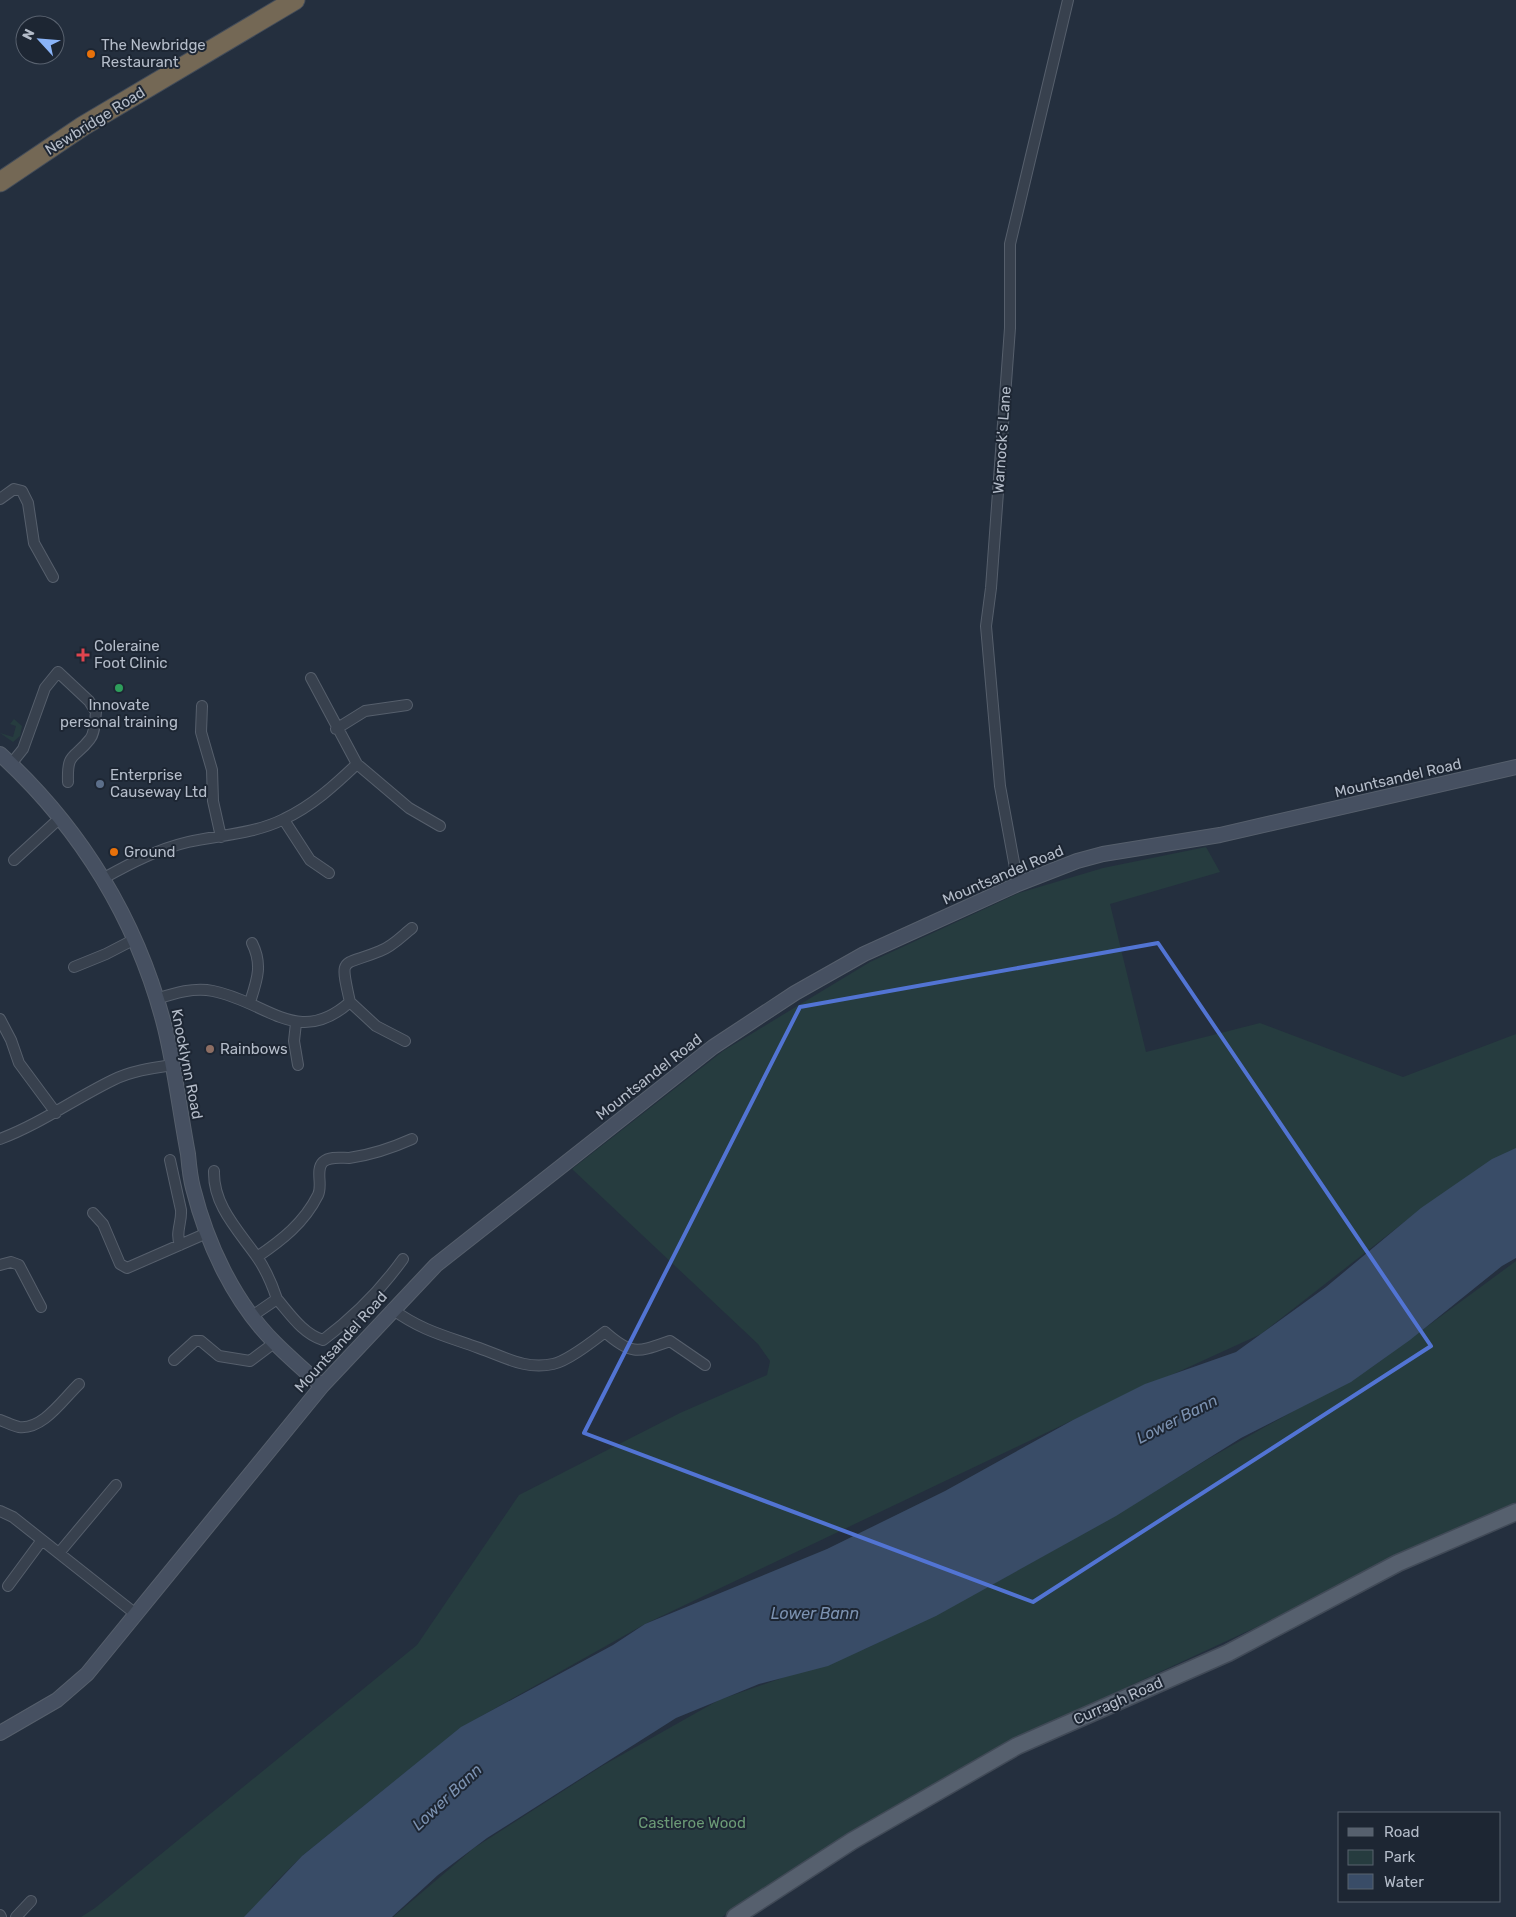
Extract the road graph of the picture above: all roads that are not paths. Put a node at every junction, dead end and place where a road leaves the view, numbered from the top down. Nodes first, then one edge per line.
1 (294, 0) edge
2 (1068, 0) edge
3 (0, 182) edge
4 (0, 499) edge
5 (52, 577) dead end
6 (311, 678) dead end
7 (407, 705) dead end
8 (202, 706) dead end
9 (336, 729) junction
10 (0, 754) edge
11 (11, 764) junction
12 (357, 764) junction
13 (1516, 767) edge
14 (68, 782) dead end
15 (62, 818) junction
16 (284, 820) junction
17 (440, 826) dead end
18 (221, 837) junction
19 (14, 860) dead end
20 (329, 873) dead end
21 (104, 878) junction
22 (1018, 884) junction
23 (412, 928) dead end
24 (135, 939) junction
25 (252, 943) dead end
26 (74, 967) dead end
27 (156, 999) junction
28 (250, 1002) junction
29 (350, 1002) junction
30 (0, 1019) edge
31 (296, 1023) junction
32 (405, 1041) dead end
33 (172, 1065) junction
34 (298, 1065) dead end
35 (56, 1113) junction
36 (0, 1139) edge
37 (412, 1139) dead end
38 (170, 1160) dead end
39 (214, 1171) dead end
40 (93, 1213) dead end
41 (207, 1233) junction
42 (180, 1245) junction
43 (257, 1257) junction
44 (403, 1259) dead end
45 (0, 1265) edge
46 (277, 1299) junction
47 (41, 1307) dead end
48 (392, 1309) junction
49 (252, 1316) junction
50 (274, 1343) junction
51 (174, 1360) dead end
52 (705, 1365) dead end
53 (79, 1384) dead end
54 (322, 1386) junction
55 (0, 1420) edge
56 (116, 1485) dead end
57 (0, 1511) edge
58 (1516, 1512) edge
59 (42, 1540) junction
60 (59, 1553) junction
61 (8, 1586) dead end
62 (137, 1615) junction
63 (0, 1733) edge
64 (31, 1901) dead end
65 (16, 1917) edge
66 (735, 1917) edge

1 - 3 highway, Newbridge Road
2 - 22 street, Warnock's Lane
4 - 5 street
6 - 9 street
7 - 9 street
8 - 18 street
9 - 12 street
10 - 11 street, Knocklynn Road
11 - 14 street
11 - 15 street, Knocklynn Road
12 - 16 street
12 - 17 street
13 - 22 street, Mountsandel Road
15 - 19 street
15 - 21 street, Knocklynn Road
16 - 18 street
16 - 20 street
18 - 21 street
21 - 24 street, Knocklynn Road
22 - 48 street, Mountsandel Road
23 - 29 street
24 - 26 street
24 - 27 street, Knocklynn Road
25 - 28 street
27 - 28 street
27 - 33 street, Knocklynn Road
28 - 31 street
29 - 31 street
29 - 32 street
30 - 35 street
31 - 34 street
33 - 35 street
33 - 41 street, Knocklynn Road
35 - 36 street
37 - 43 street
38 - 42 street
39 - 43 street
40 - 42 street
41 - 42 street
41 - 49 street, Knocklynn Road
43 - 46 street
44 - 46 street
45 - 47 street
46 - 49 street
48 - 52 street
48 - 54 street, Mountsandel Road
49 - 50 street, Knocklynn Road
50 - 51 street
50 - 54 street, Knocklynn Road
53 - 55 street
54 - 62 street, Mountsandel Road
56 - 60 street
57 - 59 street
58 - 66 main road, Curragh Road
59 - 60 street
59 - 61 street
60 - 62 street
62 - 63 street, Mountsandel Road
64 - 65 street

